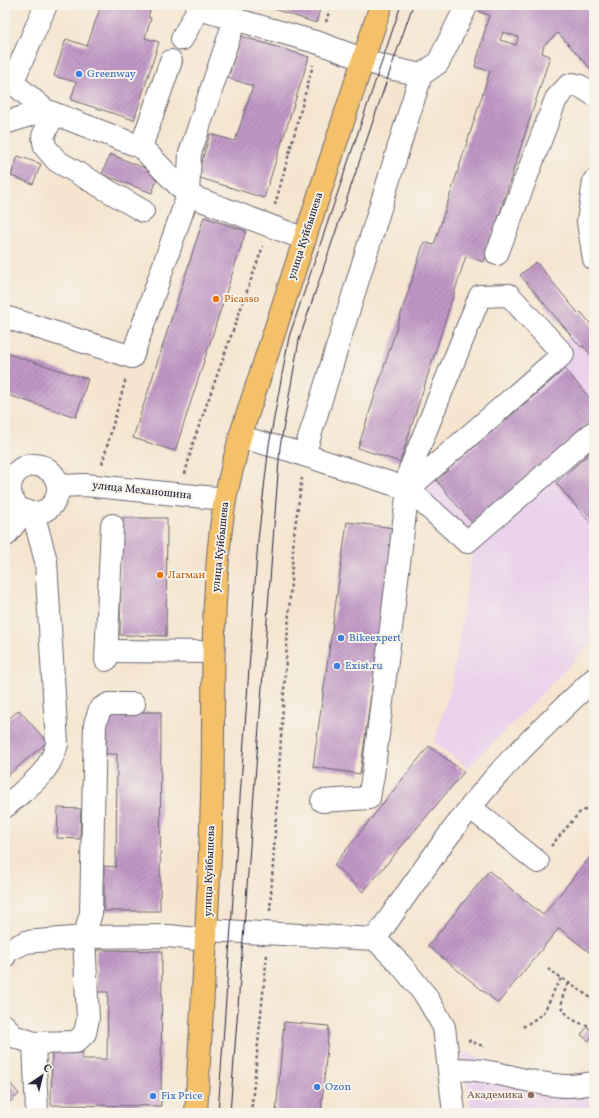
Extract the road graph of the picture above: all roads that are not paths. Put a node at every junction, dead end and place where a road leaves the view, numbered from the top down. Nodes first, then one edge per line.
1 (46, 5) edge
2 (381, 5) edge
3 (467, 5) edge
4 (200, 7) edge
5 (235, 19) junction
6 (182, 39) dead end
7 (363, 59) junction
8 (171, 61) dead end
9 (421, 75) junction
10 (9, 80) edge
11 (594, 95) edge
12 (49, 112) junction
13 (5, 123) edge
14 (141, 147) junction
15 (594, 181) edge
16 (188, 195) junction
17 (143, 211) dead end
18 (305, 239) junction
19 (497, 254) dead end
20 (594, 258) edge
21 (5, 317) edge
22 (594, 432) edge
23 (240, 437) junction
24 (304, 455) junction
25 (9, 472) edge
26 (58, 486) junction
27 (408, 489) junction
28 (225, 499) junction
29 (29, 512) junction
30 (112, 525) dead end
31 (5, 536) edge
32 (213, 652) junction
33 (594, 679) edge
34 (134, 704) dead end
35 (322, 801) dead end
36 (5, 807) edge
37 (471, 808) junction
38 (538, 862) road end
39 (207, 935) junction
40 (84, 937) junction
41 (375, 939) junction
42 (5, 956) edge
43 (5, 1026) edge
44 (34, 1043) junction
45 (449, 1070) junction
46 (594, 1082) edge
47 (37, 1113) edge
48 (196, 1113) edge
49 (454, 1113) edge

1 - 10 street
2 - 7 main road, улица Куйбышева
3 - 9 street
4 - 5 street
4 - 6 street
5 - 7 street
5 - 16 street
7 - 9 street
7 - 18 main road, улица Куйбышева
8 - 14 street
9 - 24 street
10 - 12 street
11 - 19 street
12 - 13 street
12 - 14 street
12 - 17 street
14 - 16 street
15 - 20 street
16 - 18 street
16 - 21 street
18 - 23 main road, улица Куйбышева
22 - 27 street
23 - 24 street
23 - 28 main road, улица Куйбышева
24 - 27 street
25 - 26 street
25 - 29 street
26 - 28 street, улица Механошина
26 - 29 street
27 - 27 street
27 - 35 street
28 - 32 main road, улица Куйбышева
29 - 31 street
29 - 36 street
30 - 32 street
32 - 39 main road, улица Куйбышева
33 - 37 street
34 - 40 street
37 - 38 street
37 - 41 street
39 - 40 street
39 - 41 street
39 - 48 main road, улица Куйбышева
40 - 42 street
40 - 44 street
41 - 45 street
43 - 44 street
44 - 47 street
45 - 46 street
45 - 49 street

